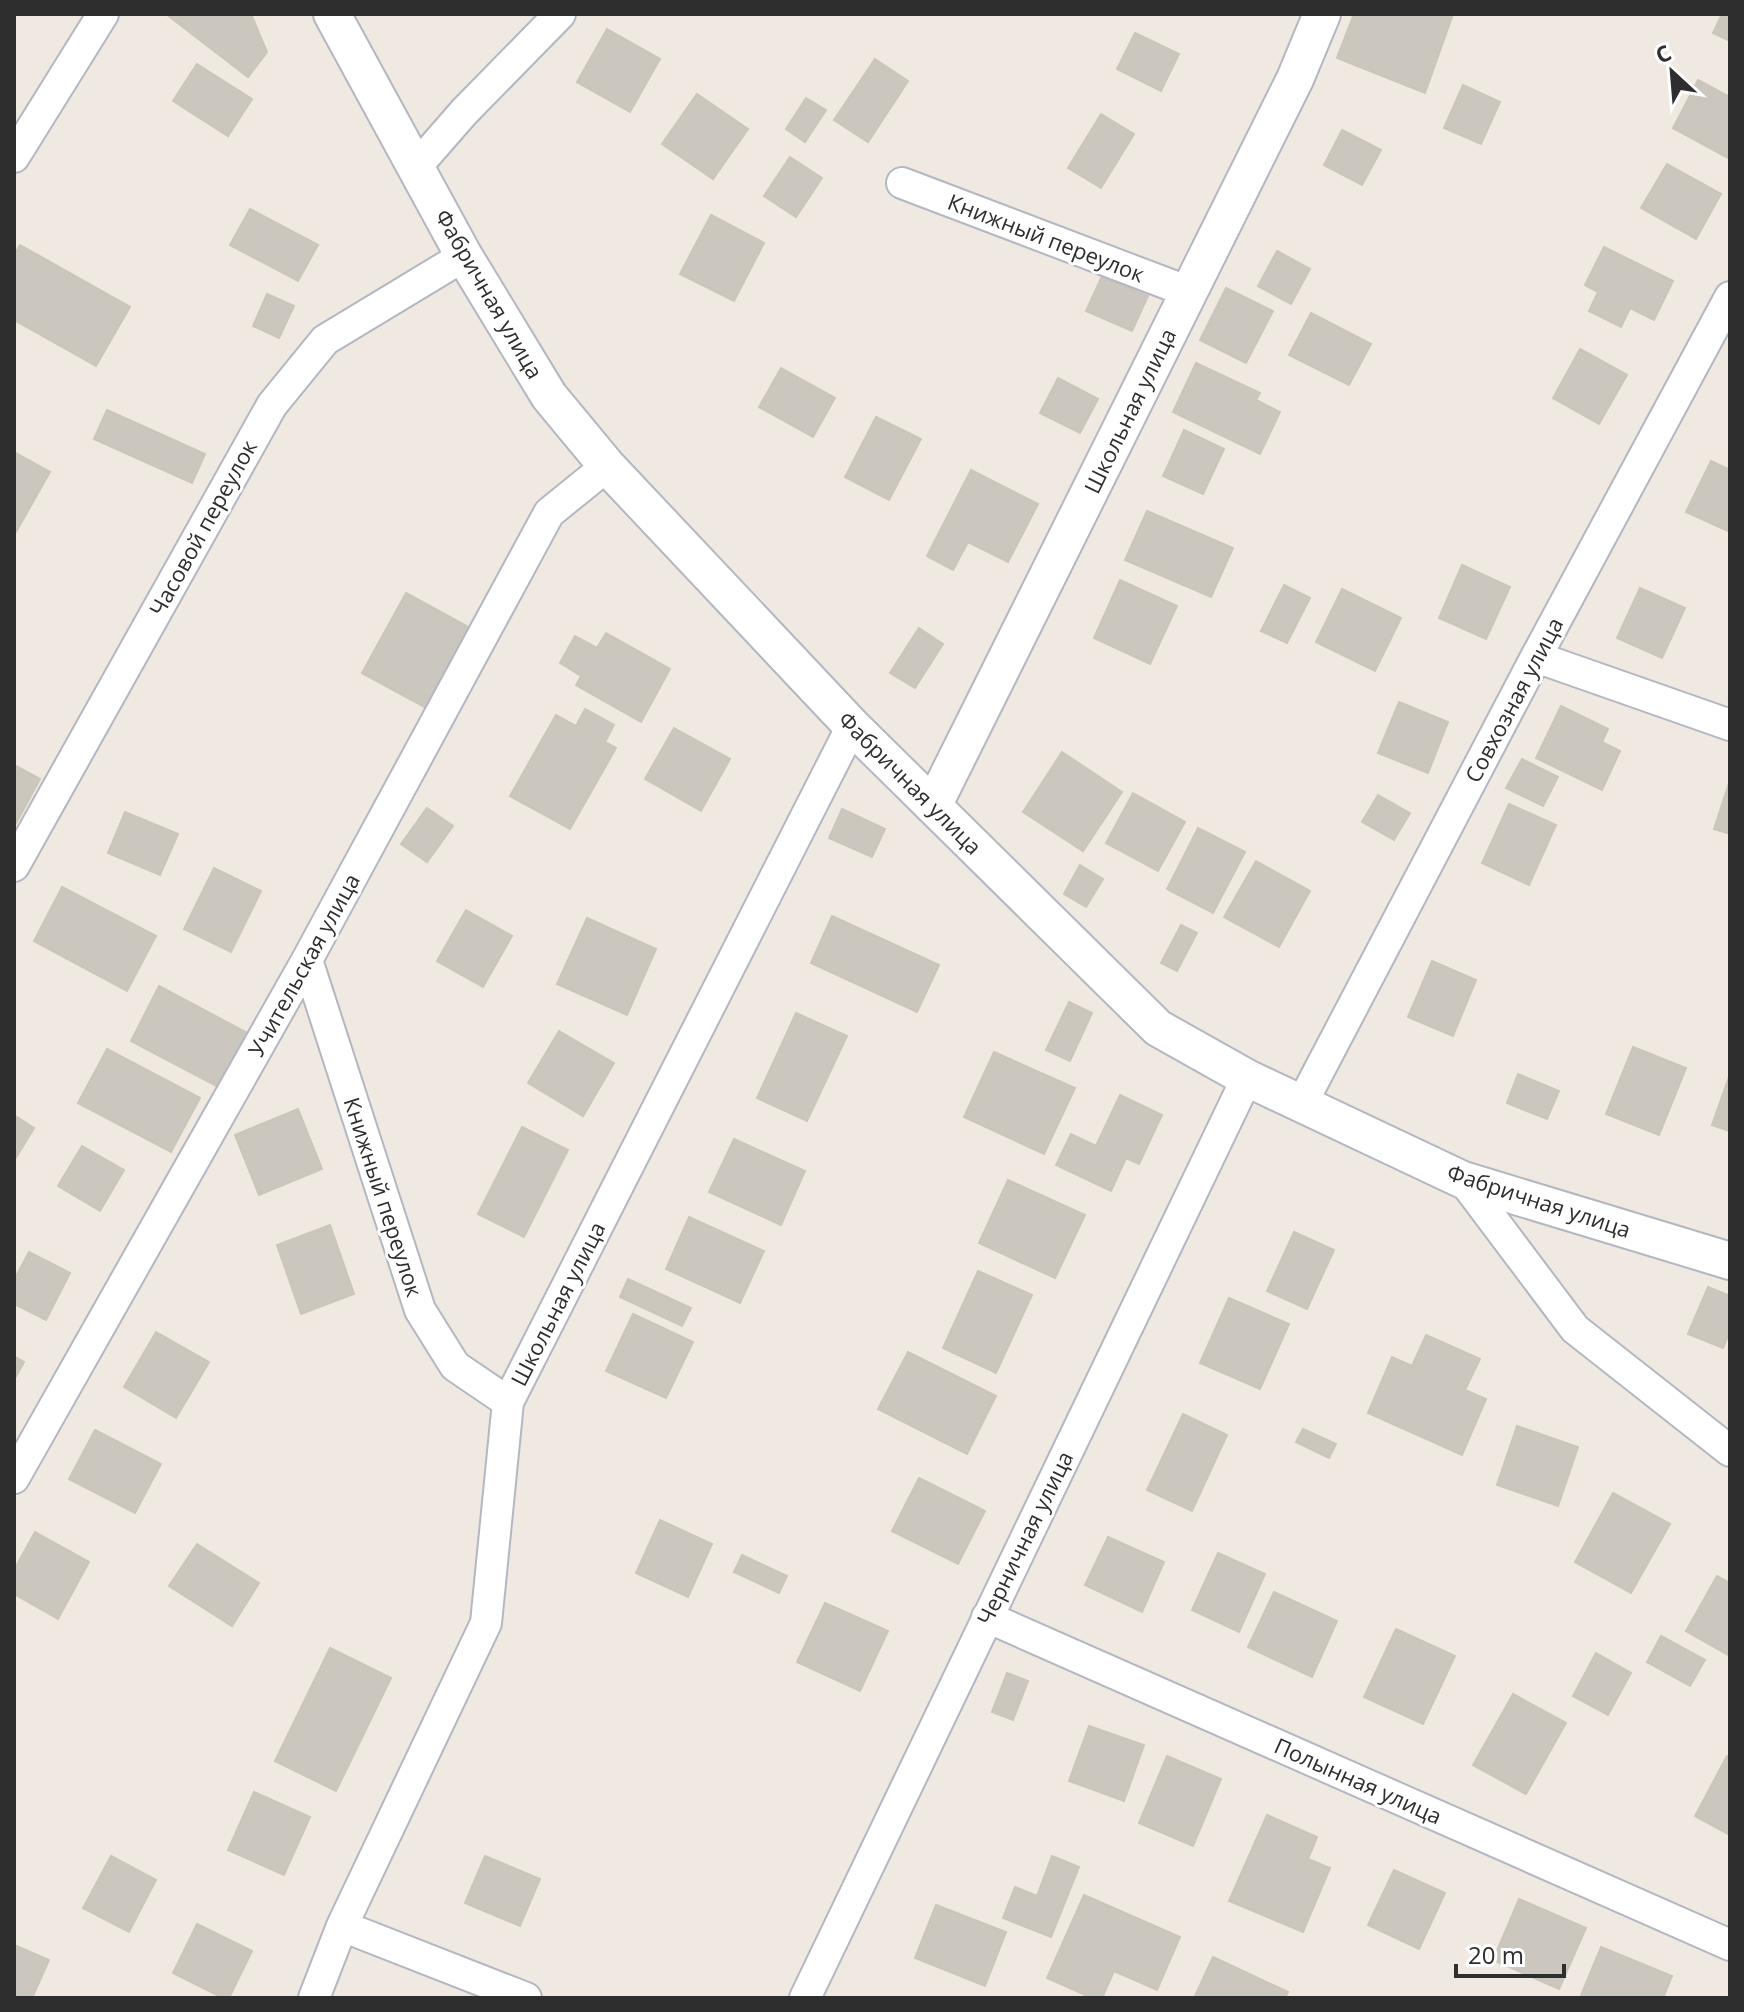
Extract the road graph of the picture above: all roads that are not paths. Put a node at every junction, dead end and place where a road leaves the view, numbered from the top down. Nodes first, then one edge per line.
1 (103, 14) edge
2 (332, 14) edge
3 (560, 14) edge
4 (1322, 14) edge
5 (14, 157) edge
6 (416, 167) junction
7 (902, 183) dead end
8 (464, 256) junction
9 (1189, 292) junction
10 (1730, 297) edge
11 (607, 466) junction
12 (1536, 657) junction
13 (1730, 725) edge
14 (852, 726) junction
15 (933, 806) junction
16 (14, 866) edge
17 (307, 960) junction
18 (1247, 1078) junction
19 (1301, 1105) junction
20 (1463, 1180) junction
21 (1730, 1261) edge
22 (508, 1402) junction
23 (1730, 1451) edge
24 (14, 1478) edge
25 (987, 1617) junction
26 (342, 1926) junction
27 (1730, 1945) edge
28 (314, 1998) edge
29 (526, 1998) edge
30 (805, 1998) edge

1 - 5 street
2 - 6 street, Фабричная улица
3 - 6 street
4 - 9 street, Школьная улица
6 - 8 street, Фабричная улица
7 - 9 street, Книжный переулок
8 - 11 street, Фабричная улица
8 - 16 street, Часовой переулок
9 - 15 street, Школьная улица
10 - 12 street, Совхозная улица
11 - 14 street, Фабричная улица
11 - 17 street, Учительская улица
12 - 13 street
12 - 19 street, Совхозная улица
14 - 15 street, Фабричная улица
14 - 22 street, Школьная улица
15 - 18 street, Фабричная улица
17 - 22 street, Книжный переулок
17 - 24 street, Учительская улица
18 - 19 street, Фабричная улица
18 - 25 street, Черничная улица
19 - 20 street, Фабричная улица
20 - 21 street, Фабричная улица
20 - 23 street
22 - 26 street, Школьная улица
25 - 27 street, Полынная улица
25 - 30 street, Черничная улица
26 - 28 street, Школьная улица
26 - 29 street

